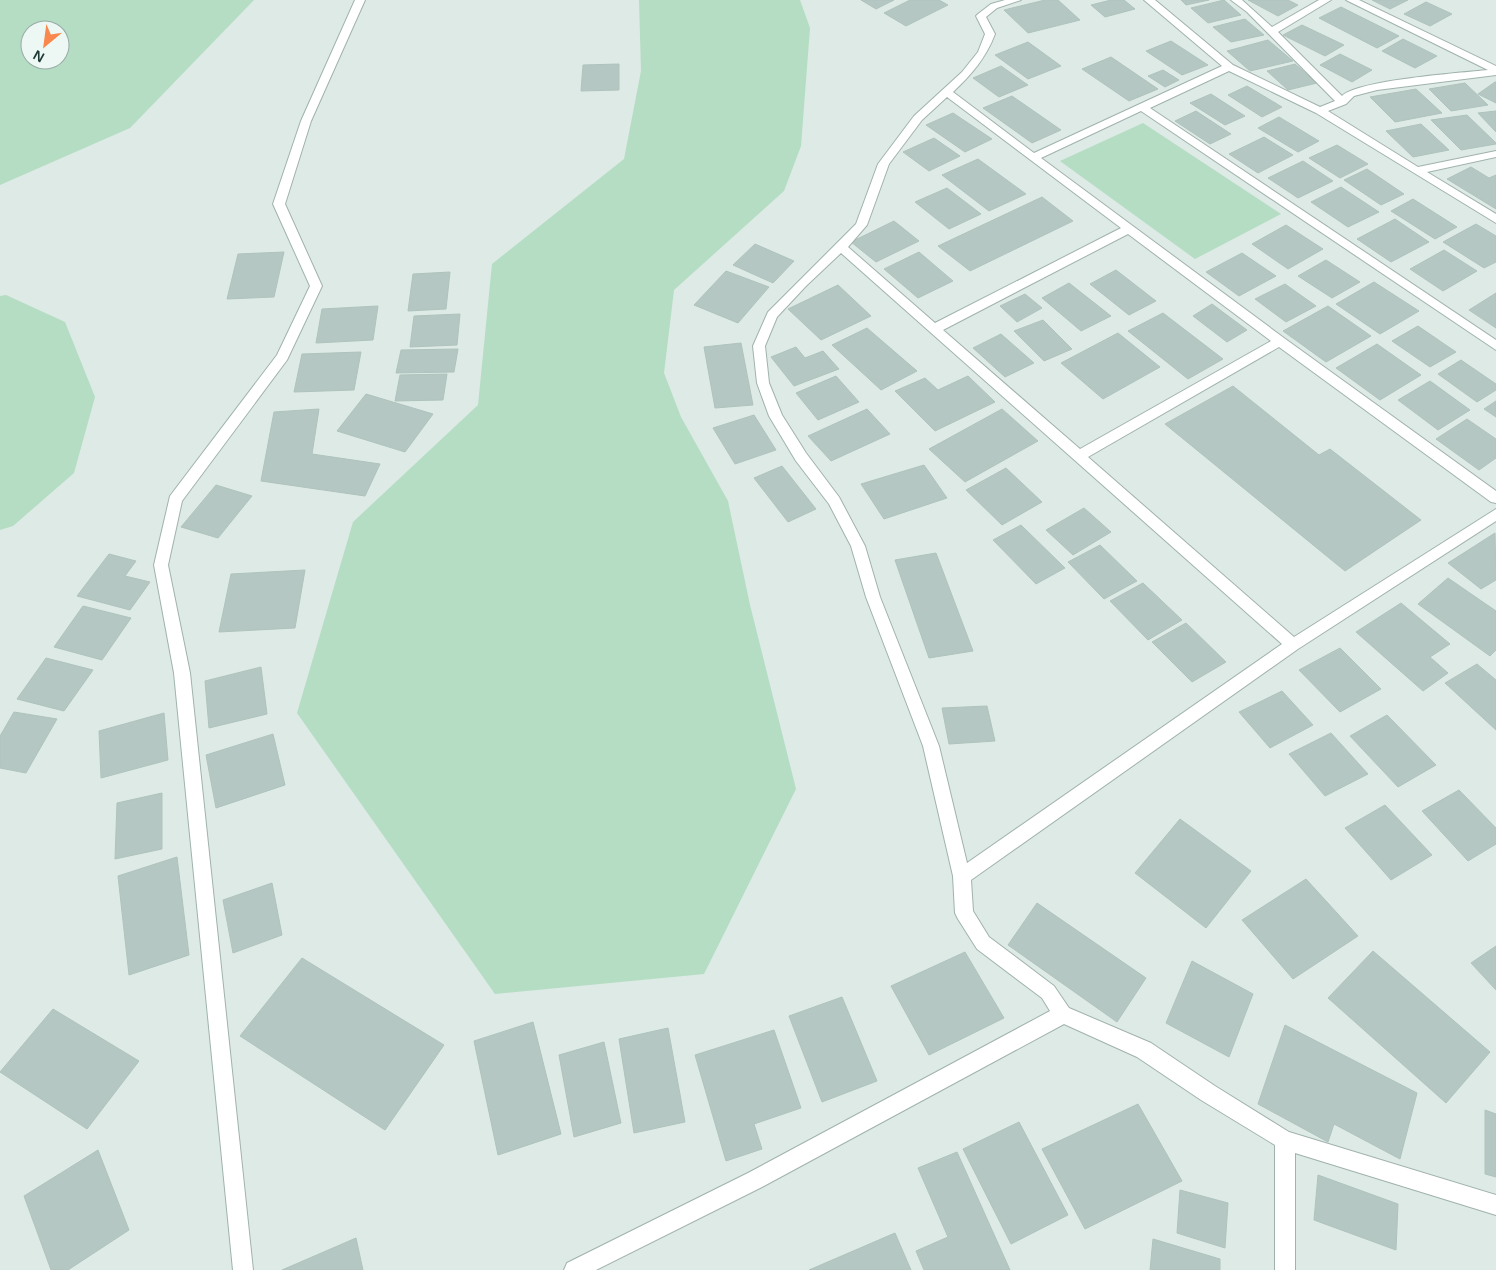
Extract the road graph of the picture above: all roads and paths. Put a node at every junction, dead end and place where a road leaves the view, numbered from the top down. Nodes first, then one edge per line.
1 (360, 0) edge
2 (1016, 0) edge
3 (1149, 0) edge
4 (1236, 0) edge
5 (1326, 0) edge
6 (1351, 0) edge
7 (1272, 31) junction
8 (1229, 67) junction
9 (1496, 71) edge
10 (946, 92) junction
11 (1342, 102) junction
12 (1142, 107) junction
13 (1320, 111) junction
14 (1496, 154) edge
15 (1034, 157) junction
16 (1418, 170) junction
17 (1496, 219) edge
18 (1130, 228) junction
19 (841, 247) junction
20 (934, 329) junction
21 (1280, 341) junction
22 (1496, 346) edge
23 (1079, 456) junction
24 (1496, 498) edge
25 (1496, 514) edge
26 (1293, 645) junction
27 (962, 876) junction
28 (1063, 1014) junction
29 (1286, 1140) junction
30 (1496, 1205) edge
31 (243, 1270) edge
32 (574, 1270) edge
33 (1285, 1270) edge

1 - 31 lane
2 - 10 lane
3 - 8 lane
4 - 7 lane
5 - 7 lane
6 - 9 lane
7 - 11 lane
8 - 12 lane
8 - 13 lane
9 - 11 lane
10 - 15 lane
10 - 19 lane
11 - 13 lane
12 - 15 lane
12 - 22 lane
13 - 16 lane
14 - 16 lane
15 - 18 lane
16 - 17 lane
18 - 20 lane
18 - 21 lane
19 - 20 lane
19 - 27 lane
20 - 23 lane
21 - 23 lane
21 - 24 lane
23 - 26 lane
25 - 26 lane
26 - 27 lane
27 - 28 lane
28 - 29 lane
28 - 32 lane
29 - 30 lane
29 - 33 lane

